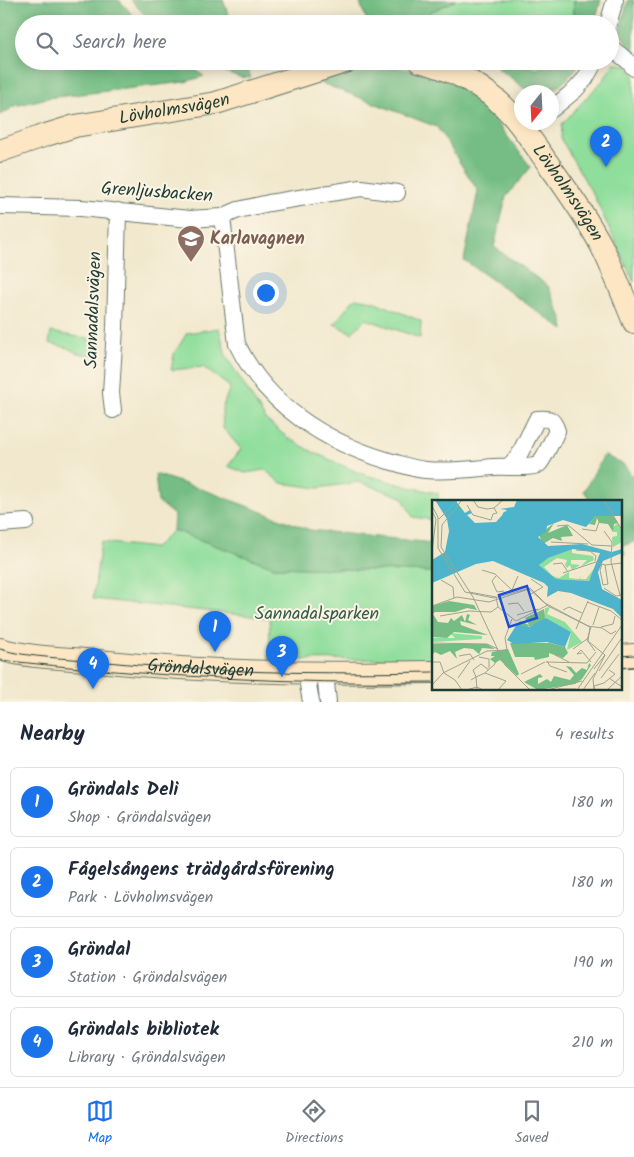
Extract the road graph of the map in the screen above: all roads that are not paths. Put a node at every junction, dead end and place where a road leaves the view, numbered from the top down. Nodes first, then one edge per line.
1 (616, 0) edge
2 (611, 15) edge
3 (619, 54) edge
4 (634, 68) edge
5 (320, 70) edge
6 (445, 70) edge
7 (590, 70) edge
8 (559, 103) edge
9 (514, 116) edge
10 (532, 130) edge
11 (0, 151) edge
12 (397, 193) dead end
13 (0, 206) edge
14 (118, 211) junction
15 (222, 217) junction
16 (634, 322) edge
17 (113, 410) dead end
18 (509, 466) dead end
19 (26, 522) dead end
20 (0, 524) edge
21 (0, 649) edge
22 (0, 660) edge
23 (432, 672) edge
24 (432, 682) edge
25 (317, 686) edge

1 - 2 street
3 - 4 street
5 - 11 street, Lövholmsvägen
6 - 9 street, Lövholmsvägen
7 - 8 street
10 - 16 street, Lövholmsvägen
12 - 15 street, Grenljusbacken
13 - 14 street, Grenljusbacken
14 - 15 street, Grenljusbacken
14 - 17 street, Sannadalsvägen
15 - 18 street
19 - 20 street
21 - 25 street, Gröndalsvägen
22 - 25 street, Gröndalsvägen
23 - 25 street, Gröndalsvägen
24 - 25 street, Gröndalsvägen

